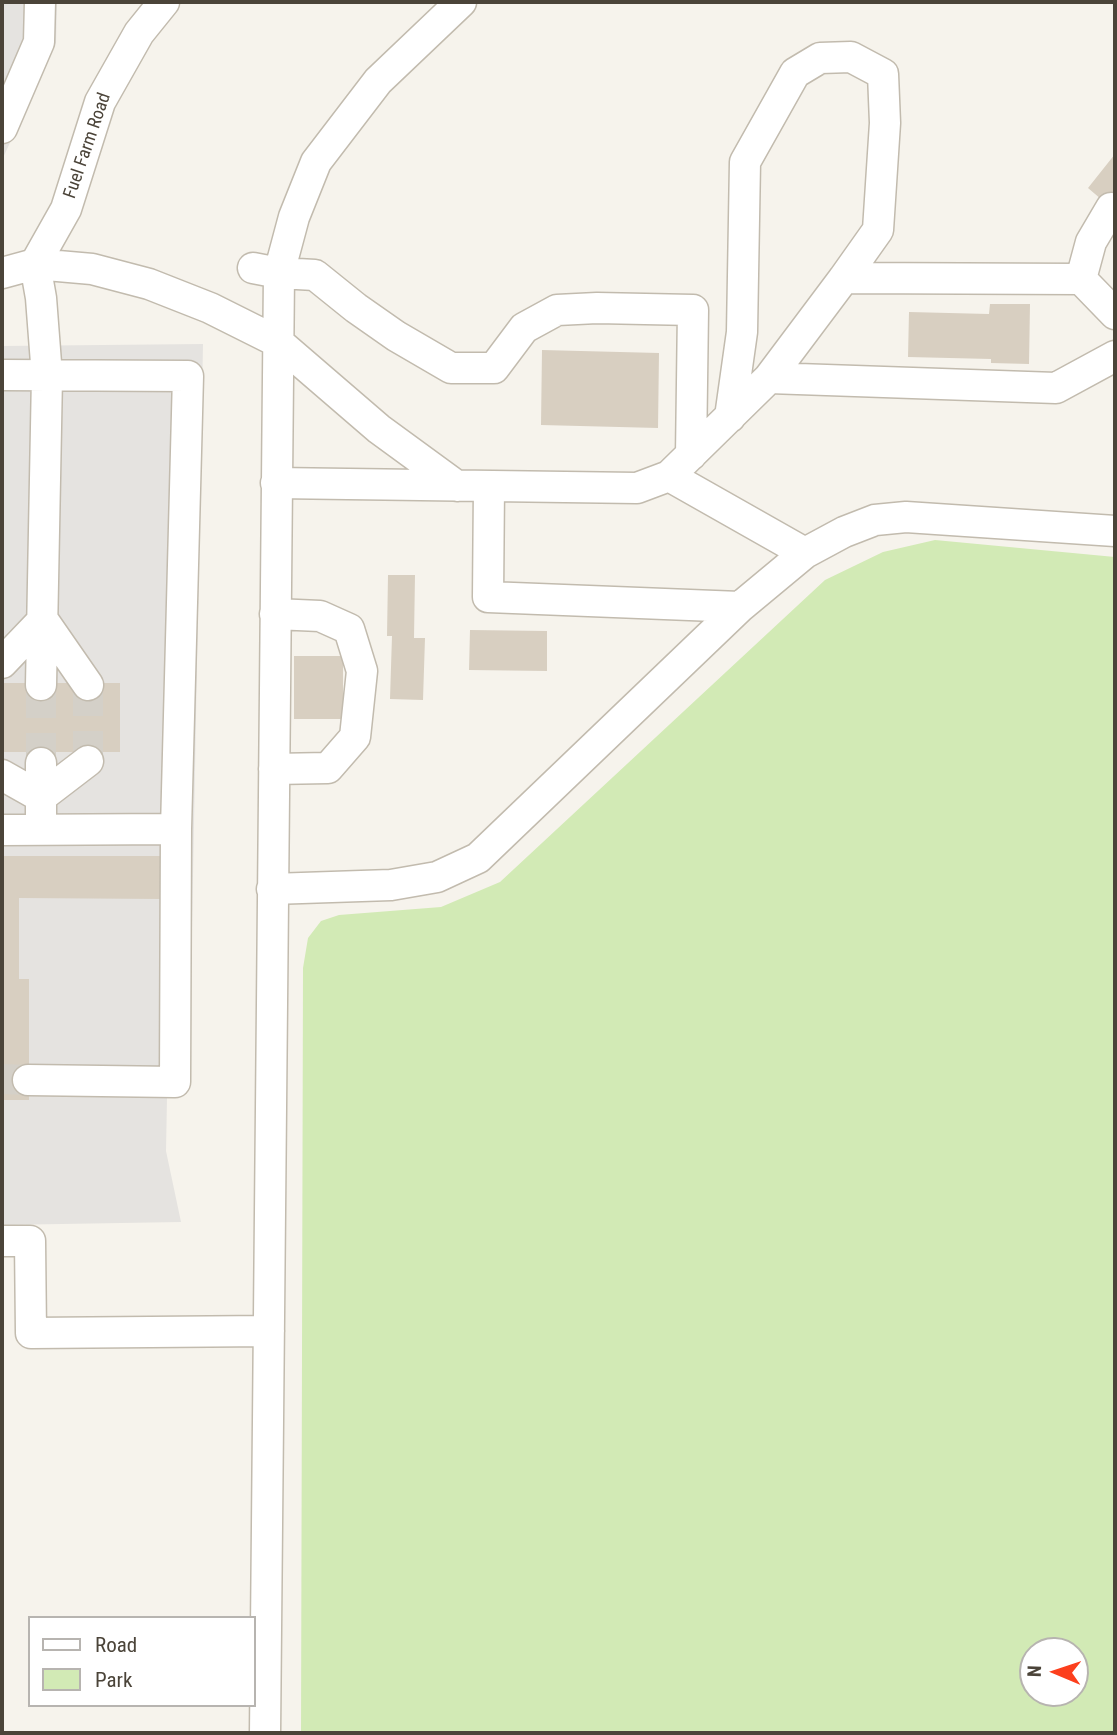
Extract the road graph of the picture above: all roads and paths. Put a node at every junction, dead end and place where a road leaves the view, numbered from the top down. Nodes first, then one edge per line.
1 (40, 2) edge
2 (164, 2) edge
3 (461, 2) edge
4 (2, 128) edge
5 (1111, 208) dead end
6 (35, 264) junction
7 (266, 271) junction
8 (2, 273) edge
9 (844, 278) junction
10 (1081, 279) junction
11 (1115, 314) edge
12 (278, 342) junction
13 (1115, 356) edge
14 (2, 375) edge
15 (47, 376) junction
16 (769, 378) junction
17 (730, 417) junction
18 (691, 455) junction
19 (669, 476) junction
20 (276, 483) junction
21 (457, 486) junction
22 (489, 486) junction
23 (1115, 531) edge
24 (805, 553) junction
25 (740, 607) junction
26 (275, 614) junction
27 (43, 620) junction
28 (2, 663) edge
29 (41, 685) tunnel mouth
30 (88, 685) tunnel mouth
31 (88, 761) dead end
32 (41, 763) tunnel mouth
33 (274, 769) junction
34 (2, 775) edge
35 (41, 797) junction
36 (176, 829) junction
37 (2, 830) edge
38 (41, 830) junction
39 (272, 889) junction
40 (28, 1080) tunnel mouth
41 (2, 1241) edge
42 (269, 1331) junction
43 (265, 1733) edge

1 - 4 lane
2 - 6 lane, Fuel Farm Road
3 - 7 lane
5 - 10 lane
6 - 8 lane
6 - 12 lane
6 - 15 lane
7 - 12 lane
7 - 18 lane
9 - 10 lane
9 - 16 lane
9 - 17 lane
10 - 11 lane
12 - 20 lane
12 - 21 lane
13 - 16 lane
14 - 15 lane
15 - 27 lane
15 - 36 lane
16 - 17 lane
17 - 18 lane
18 - 19 lane
19 - 22 lane
19 - 24 lane
20 - 21 lane
20 - 26 lane
21 - 22 lane
22 - 25 lane
23 - 24 lane
24 - 25 lane
25 - 39 lane
26 - 33 lane
26 - 33 lane
27 - 28 lane
27 - 29 lane
27 - 30 lane
31 - 35 lane
32 - 35 lane
33 - 39 lane
34 - 35 lane
35 - 38 lane
36 - 38 lane
36 - 40 lane
37 - 38 lane
39 - 42 lane
41 - 42 lane
42 - 43 lane

